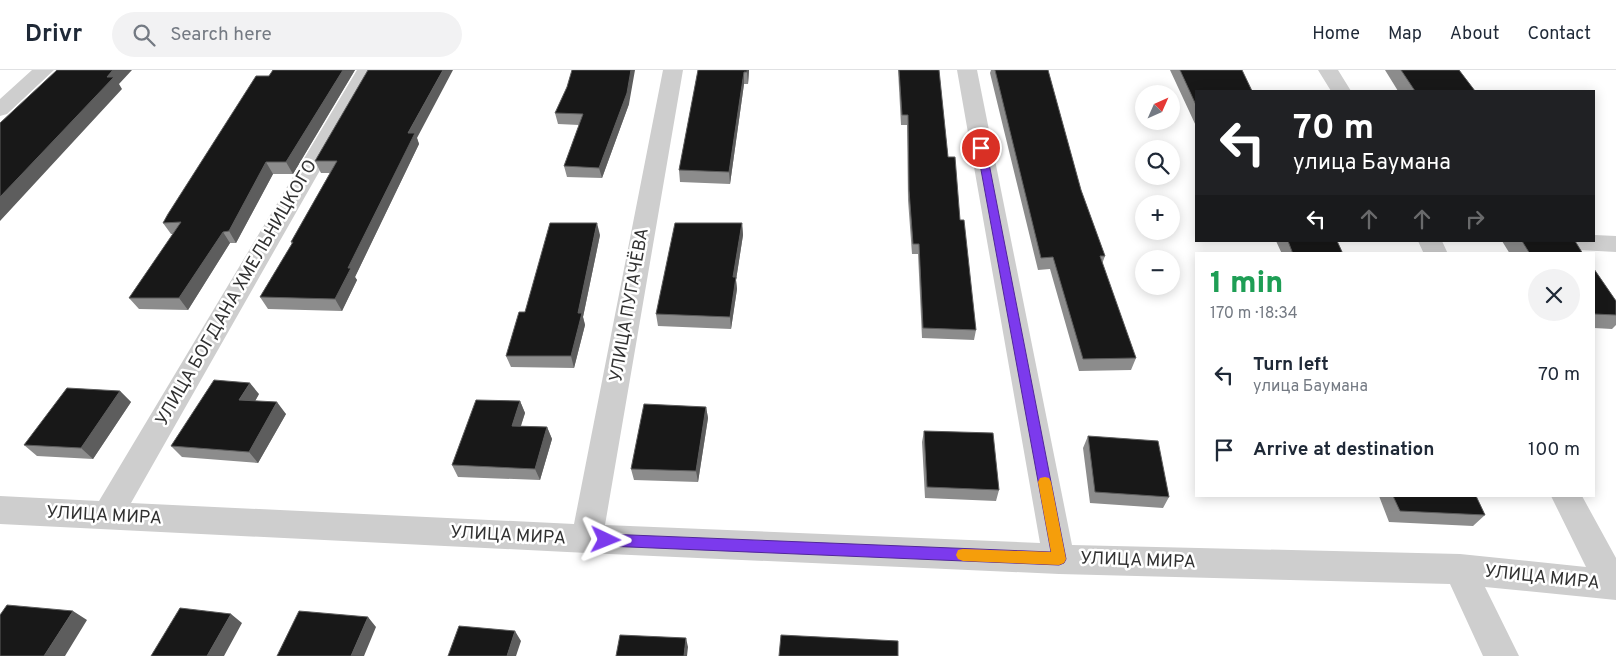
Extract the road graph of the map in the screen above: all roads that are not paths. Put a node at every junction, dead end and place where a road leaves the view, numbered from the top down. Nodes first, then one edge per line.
1 (44, 70) edge
2 (368, 70) edge
3 (673, 70) edge
4 (967, 70) edge
5 (1328, 70) edge
6 (1339, 90) edge
7 (0, 110) edge
8 (1579, 242) edge
9 (1616, 244) edge
10 (1567, 497) edge
11 (0, 510) edge
12 (107, 516) junction
13 (587, 540) junction
14 (1059, 559) junction
15 (1460, 569) junction
16 (1615, 585) edge
17 (1502, 656) edge

1 - 7 street
2 - 12 street, УЛИЦА БОГДАНА ХМЕЛЬНИЦКОГО
3 - 13 street, УЛИЦА ПУГАЧЁВА
4 - 14 street
5 - 6 street
8 - 9 street
10 - 16 street
11 - 12 street, УЛИЦА МИРА
12 - 13 street, УЛИЦА МИРА
13 - 14 street, УЛИЦА МИРА
14 - 15 street, УЛИЦА МИРА
15 - 16 street, УЛИЦА МИРА
15 - 17 street

